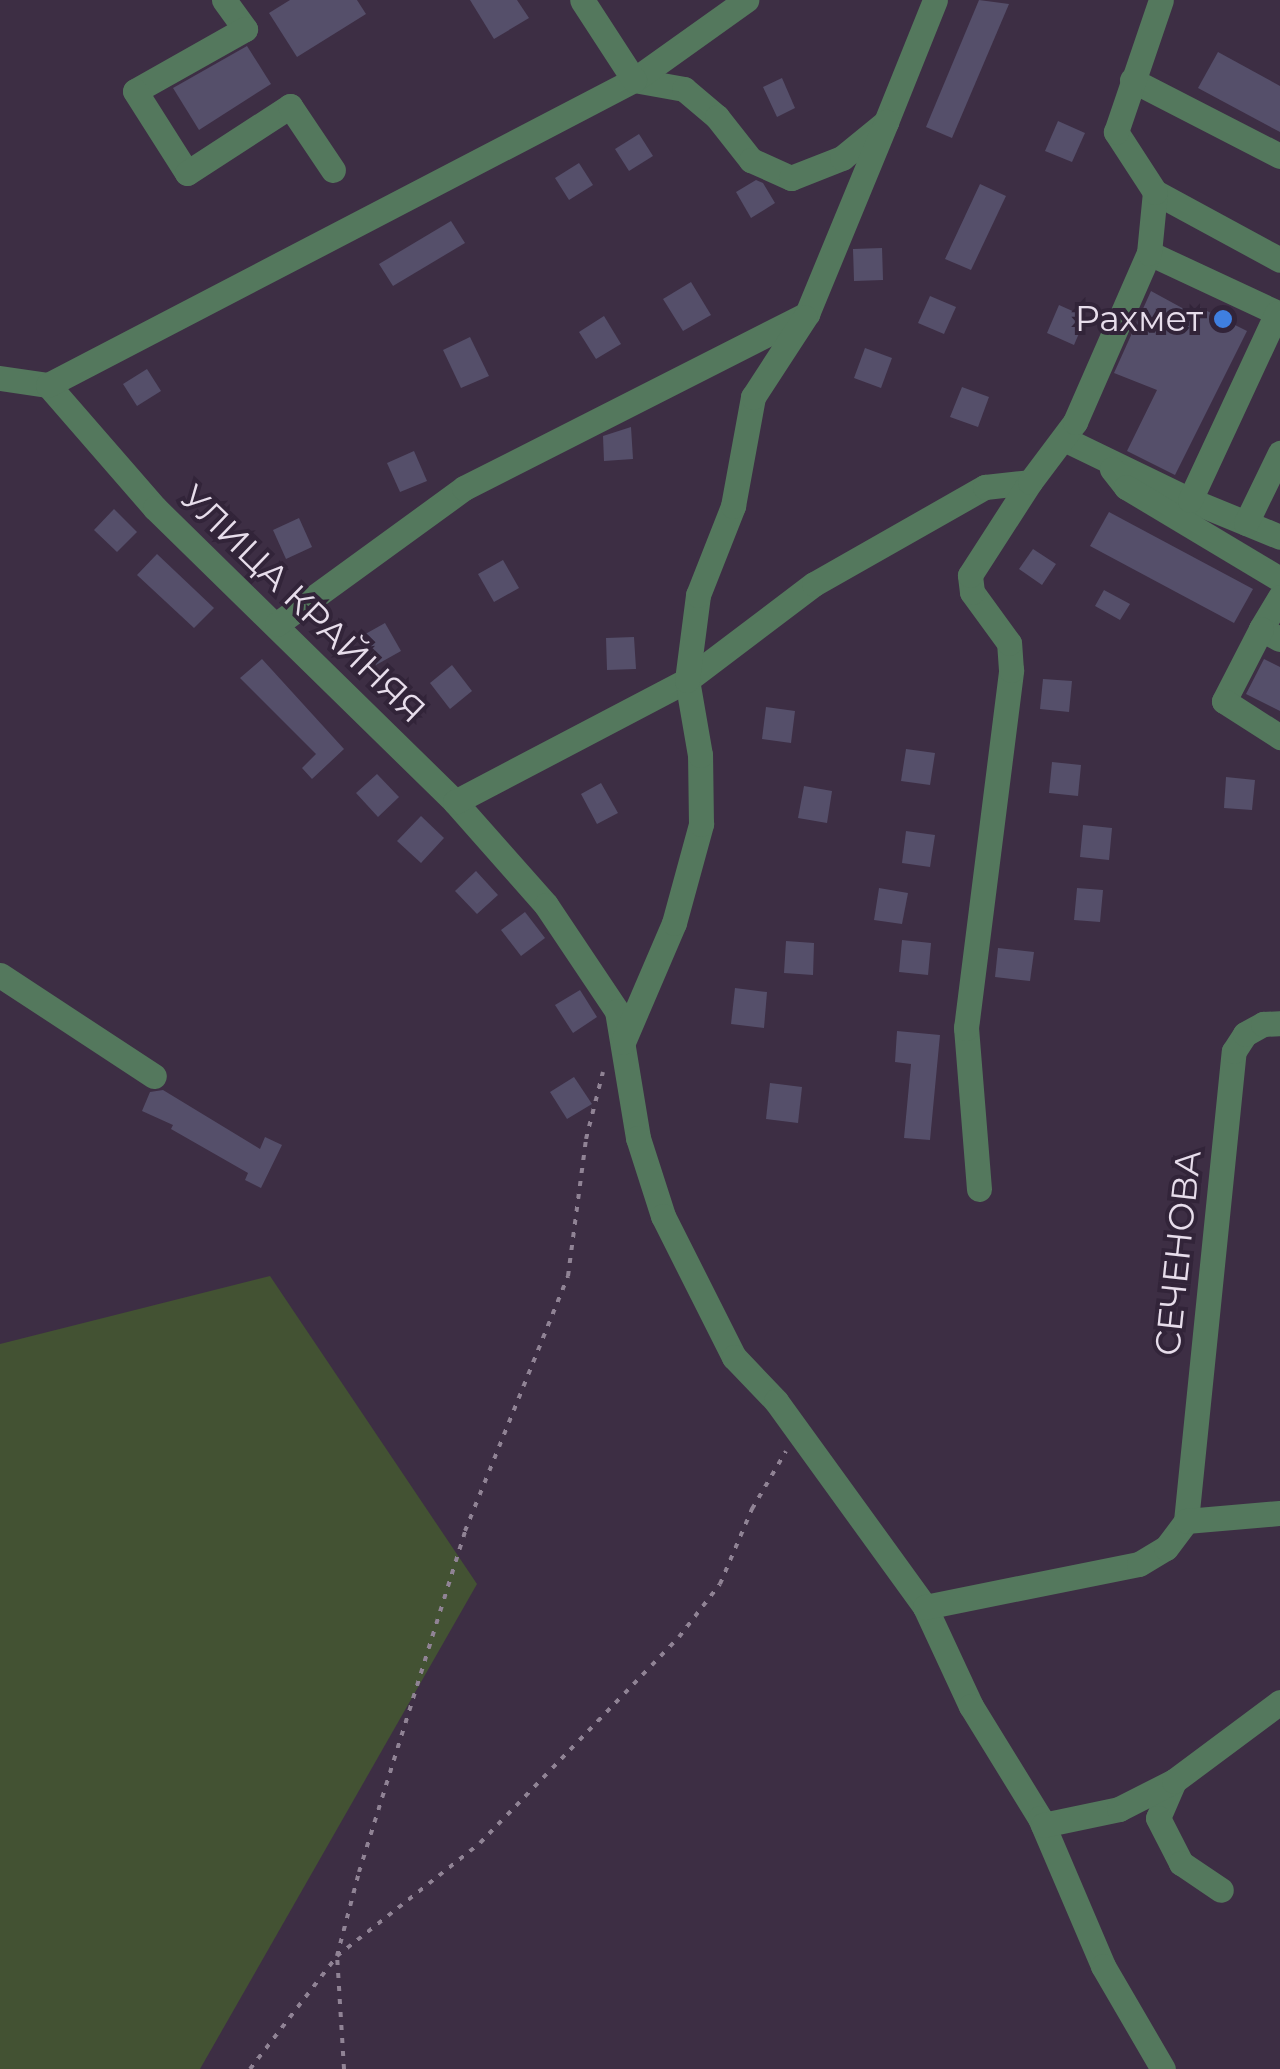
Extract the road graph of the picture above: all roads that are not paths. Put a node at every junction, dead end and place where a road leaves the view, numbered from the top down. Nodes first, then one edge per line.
1 (224, 0) edge
2 (582, 0) edge
3 (746, 0) edge
4 (936, 0) edge
5 (1161, 0) edge
6 (634, 80) junction
7 (1132, 80) junction
8 (886, 122) junction
9 (1280, 156) edge
10 (333, 170) dead end
11 (1155, 192) junction
12 (1149, 252) junction
13 (1280, 260) edge
14 (807, 314) junction
15 (1278, 314) edge
16 (0, 378) edge
17 (48, 385) junction
18 (1064, 438) junction
19 (1280, 453) edge
20 (1108, 460) junction
21 (1030, 482) junction
22 (1190, 500) junction
23 (1246, 524) junction
24 (1280, 537) edge
25 (1280, 580) edge
26 (1280, 597) edge
27 (276, 624) junction
28 (1270, 634) edge
29 (686, 680) junction
30 (1280, 737) edge
31 (455, 802) junction
32 (0, 975) edge
33 (1280, 1022) edge
34 (622, 1042) junction
35 (154, 1076) dead end
36 (979, 1189) dead end
37 (1280, 1513) edge
38 (1186, 1521) junction
39 (925, 1607) junction
40 (1280, 1702) edge
41 (1174, 1781) junction
42 (1044, 1826) junction
43 (1221, 1890) dead end
44 (1163, 2069) edge

1 - 10 street
2 - 6 street
3 - 6 street
4 - 8 street
5 - 7 street
6 - 8 street
6 - 17 street
7 - 9 street
7 - 11 street
8 - 14 street
11 - 12 street
11 - 13 street
12 - 15 street
12 - 18 street
14 - 27 street
14 - 29 street
15 - 22 street
16 - 17 street
17 - 27 street, УЛИЦА КРАЙНЯЯ
18 - 20 street
18 - 21 street
19 - 23 street
20 - 22 street
20 - 25 street
21 - 29 street
21 - 36 street
22 - 23 street
23 - 24 street
26 - 28 street
27 - 31 street, УЛИЦА КРАЙНЯЯ
28 - 30 street
29 - 31 street
29 - 34 street
31 - 34 street, УЛИЦА КРАЙНЯЯ
32 - 35 street
33 - 38 street, СЕЧЕНОВА
34 - 39 street, УЛИЦА КРАЙНЯЯ
37 - 38 street
38 - 39 street
39 - 42 street, УЛИЦА КРАЙНЯЯ
40 - 41 street
41 - 42 street
41 - 43 street
42 - 44 street, УЛИЦА КРАЙНЯЯ

